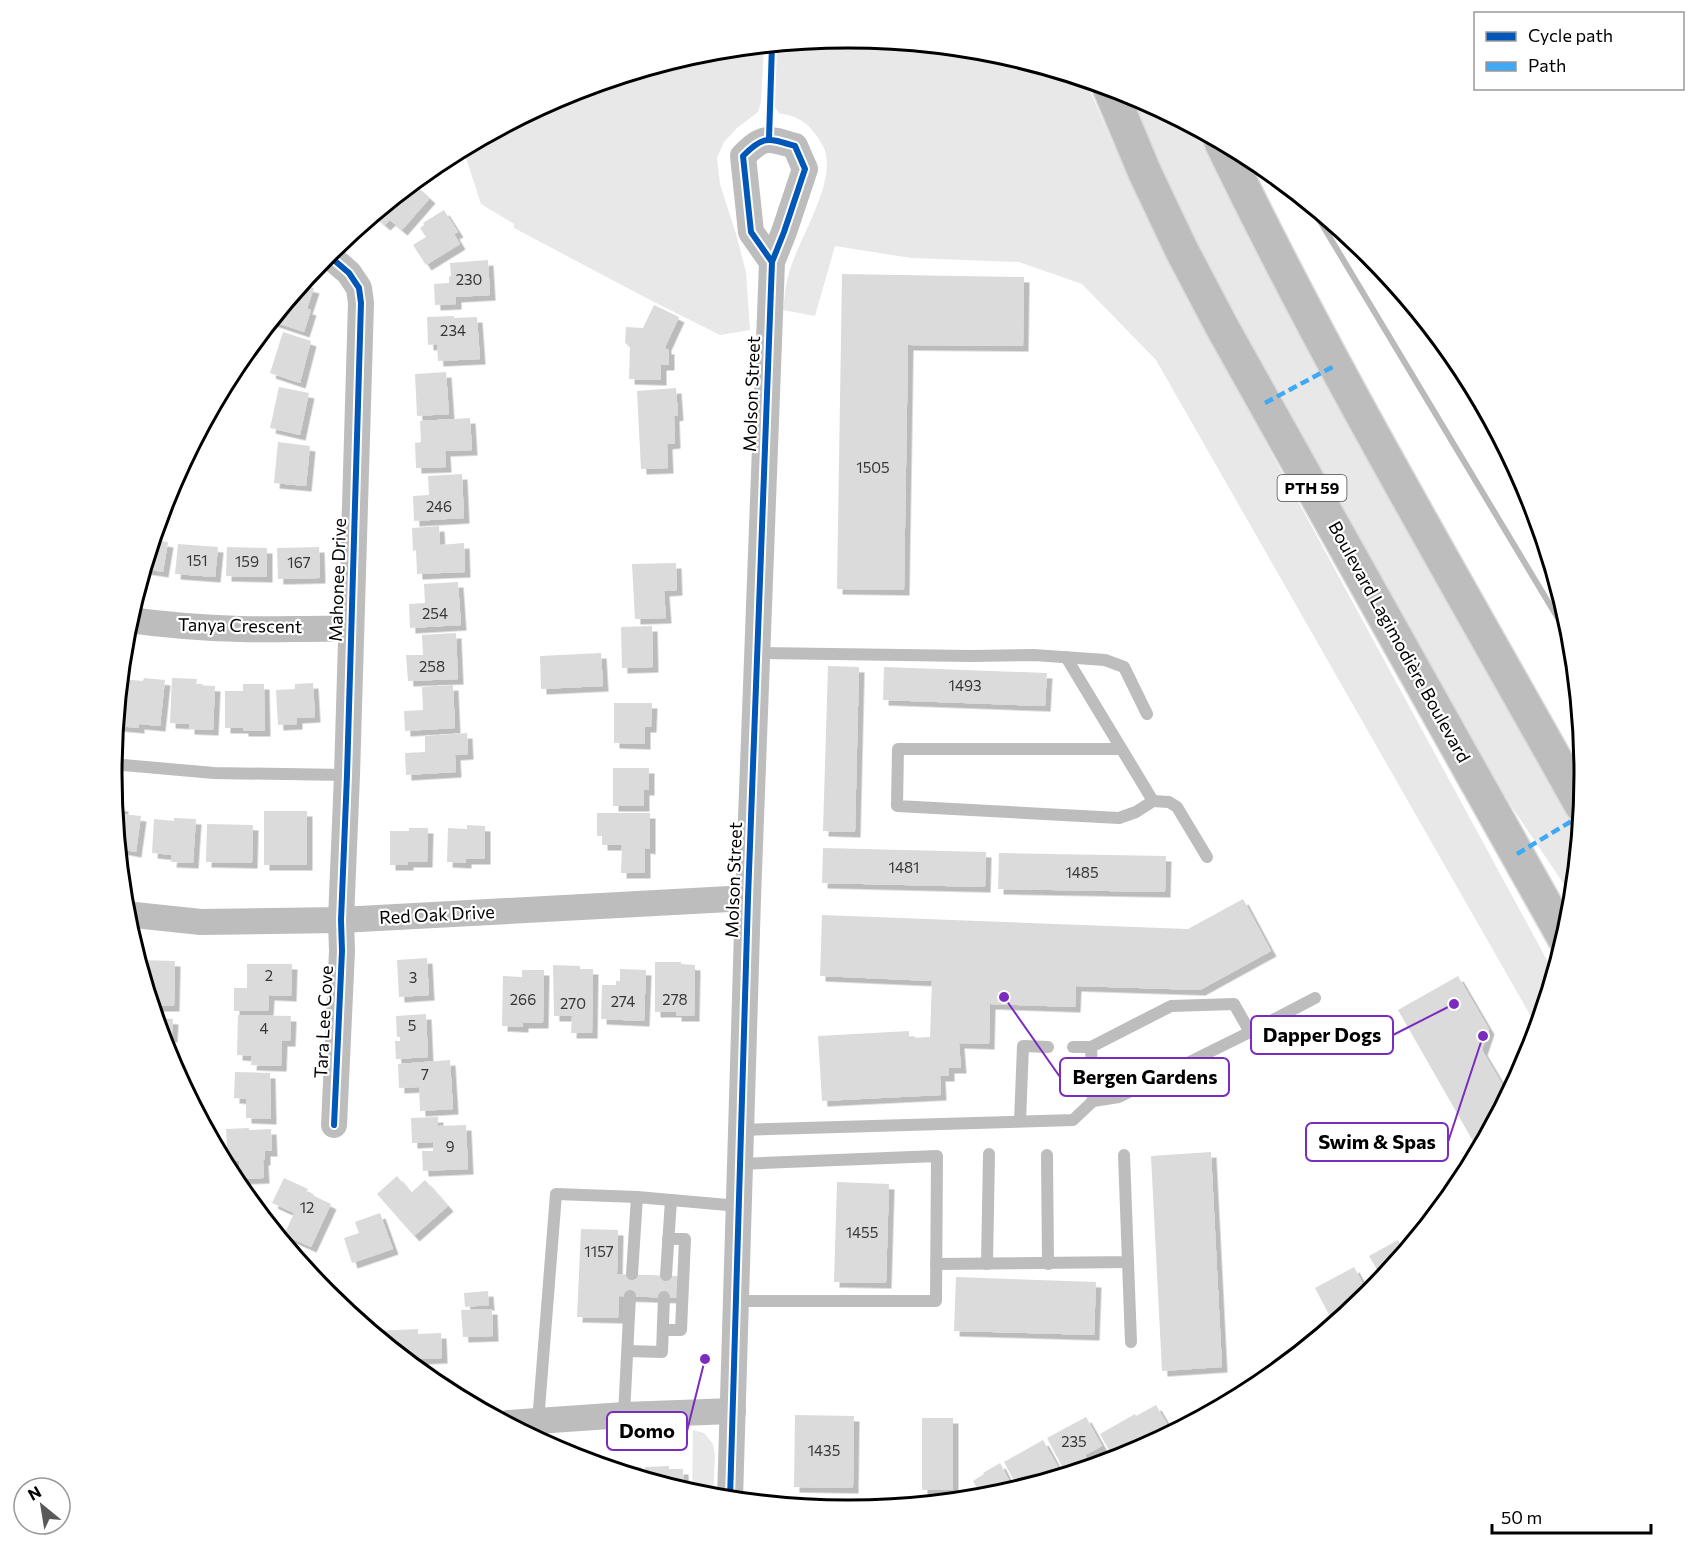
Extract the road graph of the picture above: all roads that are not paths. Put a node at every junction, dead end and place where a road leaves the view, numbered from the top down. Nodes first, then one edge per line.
1 (1113, 98) edge
2 (1227, 155) edge
3 (335, 261) edge
4 (771, 262) dead end
5 (139, 621) edge
6 (351, 629) junction
7 (757, 653) junction
8 (1066, 657) junction
9 (1147, 714) dead end
10 (1121, 749) junction
11 (122, 765) edge
12 (347, 775) junction
13 (1573, 791) edge
14 (1153, 801) junction
15 (1207, 857) dead end
16 (748, 898) junction
17 (136, 915) edge
18 (341, 920) junction
19 (1558, 926) edge
20 (1315, 998) dead end
21 (1250, 1032) junction
22 (1048, 1047) dead end
23 (1073, 1047) dead end
24 (1090, 1047) junction
25 (1094, 1101) junction
26 (1020, 1121) junction
27 (334, 1125) dead end
28 (741, 1130) junction
29 (989, 1154) dead end
30 (1047, 1155) dead end
31 (1124, 1155) dead end
32 (740, 1164) junction
33 (636, 1197) junction
34 (671, 1200) junction
35 (739, 1206) junction
36 (668, 1239) junction
37 (1128, 1262) junction
38 (936, 1264) junction
39 (987, 1264) junction
40 (1048, 1264) junction
41 (632, 1274) dead end
42 (666, 1275) dead end
43 (630, 1296) dead end
44 (664, 1297) dead end
45 (736, 1301) junction
46 (663, 1330) junction
47 (1131, 1342) dead end
48 (627, 1351) junction
49 (733, 1411) junction
50 (624, 1415) junction
51 (538, 1422) junction
52 (522, 1423) edge
53 (730, 1490) edge

1 - 19 main road, Boulevard Lagimodière Boulevard / PTH 59
2 - 13 main road
3 - 6 street, Mahonee Drive
4 - 7 street, Molson Street
5 - 6 street, Tanya Crescent
6 - 12 street, Mahonee Drive
7 - 8 lane
7 - 16 street, Molson Street
8 - 9 lane
8 - 10 lane
10 - 14 lane
10 - 14 lane
11 - 12 lane
12 - 18 street, Mahonee Drive
14 - 15 lane
16 - 18 street, Red Oak Drive
16 - 28 street, Molson Street
17 - 18 street, Red Oak Drive
18 - 27 street, Tara Lee Cove
20 - 21 lane
21 - 24 lane
21 - 25 lane
22 - 26 lane
23 - 24 lane
24 - 25 lane
25 - 26 lane
26 - 28 lane
28 - 32 street, Molson Street
29 - 39 lane
30 - 40 lane
31 - 37 lane
32 - 35 street, Molson Street
32 - 38 lane
33 - 34 lane
33 - 41 lane
33 - 51 lane
34 - 35 lane
34 - 36 lane
35 - 45 street, Molson Street
36 - 42 lane
36 - 46 lane
37 - 40 lane
37 - 47 lane
38 - 39 lane
38 - 45 lane
39 - 40 lane
43 - 48 lane
44 - 46 lane
45 - 49 street, Molson Street
46 - 48 lane
48 - 50 lane
49 - 50 street
49 - 53 street, Molson Street
50 - 51 street
51 - 52 street

